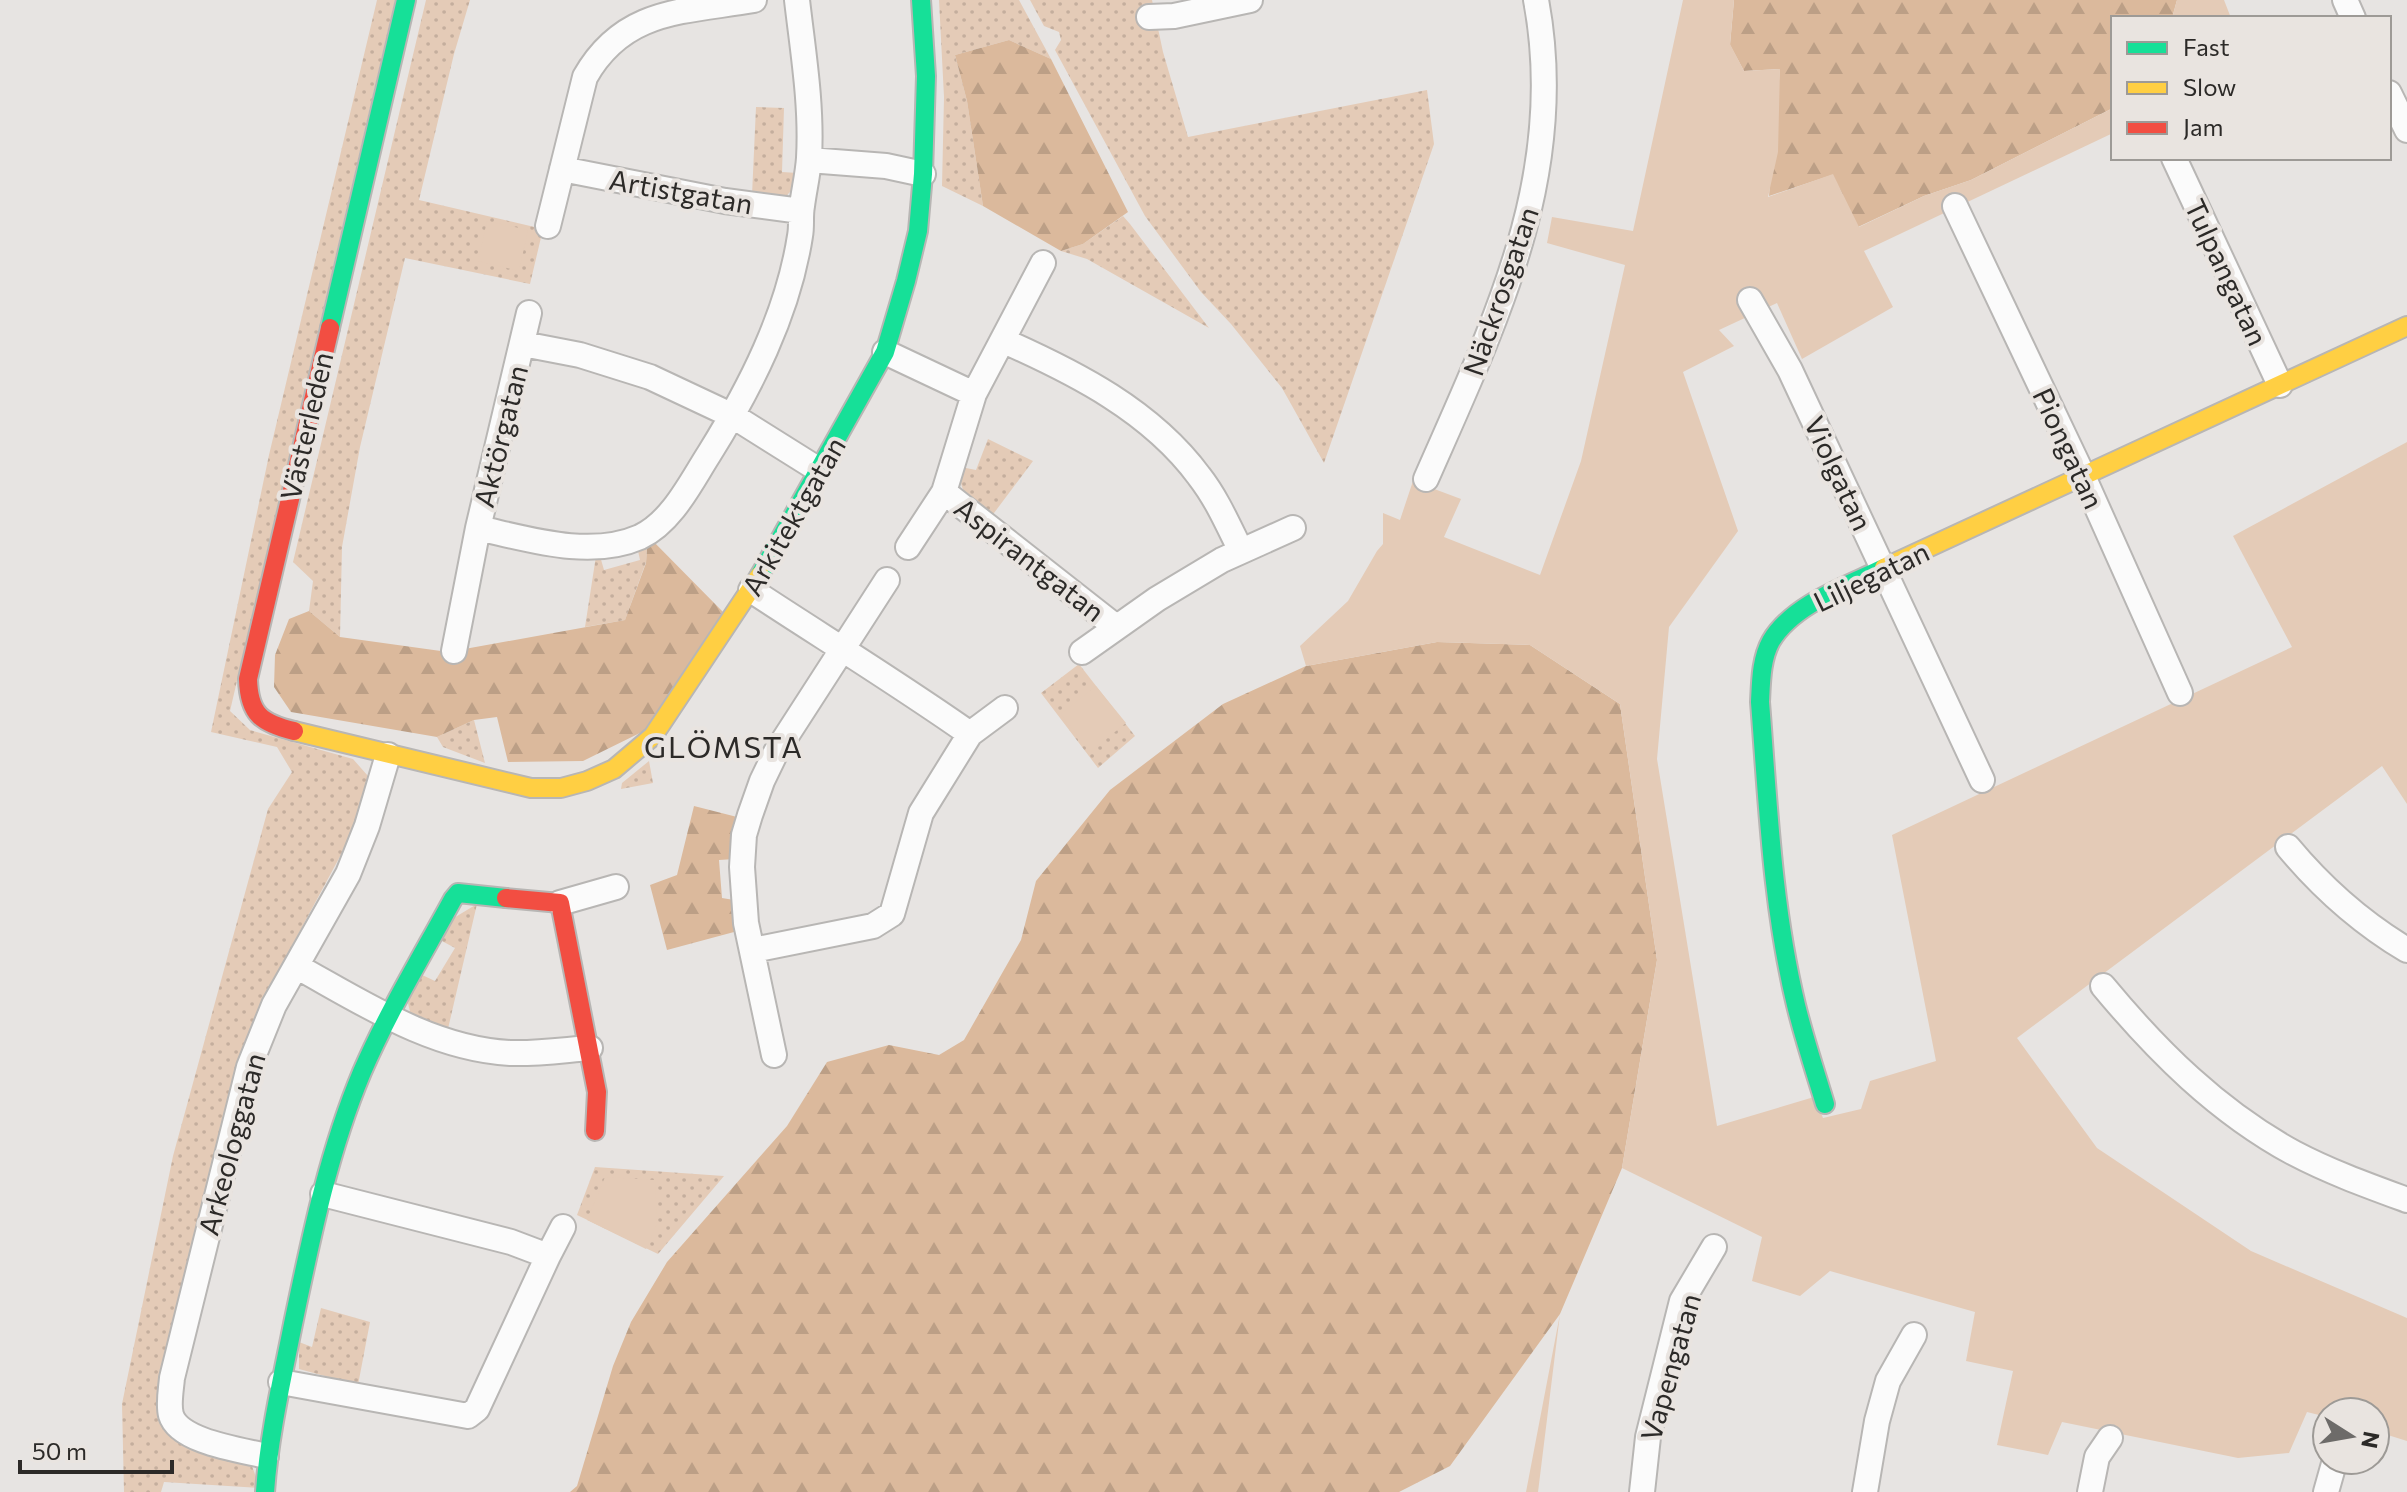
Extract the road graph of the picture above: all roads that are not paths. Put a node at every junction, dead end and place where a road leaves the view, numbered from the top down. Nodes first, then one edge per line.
1 (406, 0) edge
2 (754, 0) edge
3 (797, 0) edge
4 (921, 0) edge
5 (1250, 0) edge
6 (1536, 0) edge
7 (1149, 17) dead end
8 (2391, 97) edge
9 (2407, 130) edge
10 (809, 160) junction
11 (2175, 160) edge
12 (562, 169) junction
13 (923, 174) junction
14 (1955, 206) dead end
15 (801, 211) junction
16 (548, 226) dead end
17 (1043, 263) dead end
18 (1750, 300) dead end
19 (529, 313) dead end
20 (2407, 326) edge
21 (1004, 341) junction
22 (523, 344) junction
23 (885, 352) junction
24 (2280, 385) junction
25 (974, 394) junction
26 (733, 416) junction
27 (819, 470) junction
28 (2083, 477) junction
29 (1426, 479) dead end
30 (944, 492) junction
31 (478, 528) junction
32 (1293, 528) dead end
33 (908, 547) dead end
34 (1241, 551) junction
35 (1883, 568) junction
36 (887, 580) dead end
37 (751, 590) junction
38 (1116, 627) junction
39 (842, 650) junction
40 (454, 651) dead end
41 (1082, 652) dead end
42 (2180, 693) dead end
43 (1005, 708) dead end
44 (970, 734) junction
45 (388, 755) junction
46 (1982, 780) dead end
47 (2288, 847) dead end
48 (616, 887) dead end
49 (560, 903) junction
50 (753, 950) junction
51 (2407, 950) edge
52 (296, 966) junction
53 (2103, 986) dead end
54 (389, 1017) junction
55 (590, 1048) junction
56 (774, 1055) dead end
57 (1825, 1104) dead end
58 (595, 1131) dead end
59 (323, 1194) junction
60 (2407, 1200) edge
61 (563, 1227) dead end
62 (1714, 1247) dead end
63 (548, 1256) junction
64 (1914, 1335) dead end
65 (281, 1382) junction
66 (2110, 1438) dead end
67 (266, 1456) junction
68 (265, 1492) edge
69 (1642, 1492) edge
70 (1865, 1492) edge
71 (2090, 1492) edge

1 - 45 street, Västerleden
2 - 12 street
3 - 10 street
4 - 13 street, Arkitektgatan
5 - 7 street
6 - 29 street, Näckrosgatan
8 - 9 street
10 - 13 street
10 - 15 street
11 - 24 street, Tulpangatan
12 - 15 street, Artistgatan
12 - 16 street
13 - 23 street, Arkitektgatan
14 - 28 street, Piongatan
15 - 26 street, Aktörgatan
17 - 21 street, Aspirantgatan
18 - 35 street, Violgatan
19 - 22 street, Aktörgatan
20 - 24 street, Liljegatan
21 - 25 street, Aspirantgatan
21 - 34 street
22 - 26 street, Aktörgatan
22 - 31 street, Aktörgatan
23 - 25 street
23 - 27 street, Arkitektgatan
24 - 28 street, Liljegatan
25 - 30 street, Aspirantgatan
26 - 27 street, Aktörgatan
26 - 31 street, Aktörgatan
27 - 37 street, Arkitektgatan
28 - 35 street, Liljegatan
28 - 42 street, Piongatan
30 - 33 street, Aspirantgatan
30 - 38 street, Aspirantgatan
31 - 40 street, Aktörgatan
32 - 34 street, Aspirantgatan
34 - 38 street, Aspirantgatan
35 - 46 street, Violgatan
35 - 57 street, Liljegatan
36 - 39 street
37 - 39 street
37 - 45 street, Arkitektgatan
38 - 41 street, Aspirantgatan
39 - 44 street
39 - 50 street
43 - 44 street
44 - 50 street
45 - 52 street, Arkeologgatan
47 - 51 street
48 - 49 street
49 - 54 street
49 - 55 street
50 - 56 street
52 - 54 street
52 - 67 street, Arkeologgatan
53 - 60 street
54 - 55 street
54 - 59 street
55 - 58 street
59 - 63 street
59 - 65 street
61 - 63 street
62 - 69 street, Vapengatan
63 - 65 street
64 - 70 street
65 - 67 street
66 - 71 street
67 - 68 street

